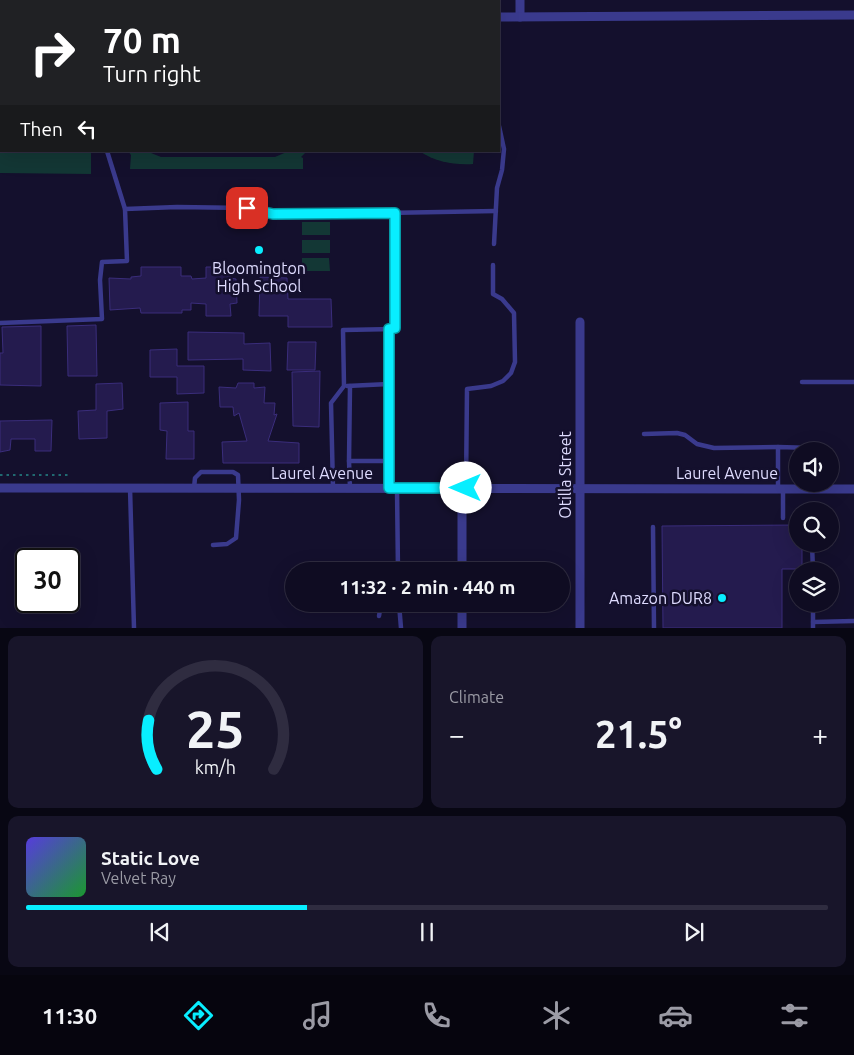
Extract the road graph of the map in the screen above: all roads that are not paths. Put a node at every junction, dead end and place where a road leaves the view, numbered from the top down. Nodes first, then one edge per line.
1 (520, 0) edge
2 (854, 15) edge
3 (500, 17) edge
4 (520, 17) junction
5 (500, 130) edge
6 (107, 152) edge
7 (126, 209) junction
8 (496, 211) junction
9 (395, 213) junction
10 (494, 244) dead end
11 (493, 265) dead end
12 (580, 322) dead end
13 (0, 323) edge
14 (389, 329) junction
15 (802, 382) dead end
16 (854, 382) edge
17 (389, 384) junction
18 (344, 386) junction
19 (350, 386) junction
20 (644, 434) dead end
21 (778, 448) junction
22 (789, 448) edge
23 (349, 461) junction
24 (389, 461) junction
25 (580, 487) junction
26 (0, 488) edge
27 (130, 488) junction
28 (194, 488) junction
29 (238, 488) junction
30 (333, 488) junction
31 (350, 488) junction
32 (393, 488) junction
33 (464, 488) junction
34 (780, 489) junction
35 (854, 489) edge
36 (783, 518) dead end
37 (653, 527) dead end
38 (213, 545) dead end
39 (397, 562) edge
40 (462, 562) edge
41 (380, 612) edge
42 (400, 612) edge
43 (462, 612) edge
44 (813, 612) edge
45 (379, 616) dead end
46 (813, 622) junction
47 (854, 622) edge
48 (134, 628) edge
49 (401, 628) edge
50 (462, 628) edge
51 (580, 628) edge
52 (654, 628) edge
53 (813, 628) edge

1 - 4 street
2 - 4 street
3 - 4 street
5 - 8 lane
6 - 7 lane
7 - 9 lane
7 - 13 lane
8 - 9 lane
8 - 10 lane
9 - 14 lane
11 - 33 lane
12 - 25 street, Otilla Street
14 - 17 lane
14 - 18 lane
15 - 16 lane
17 - 19 lane
17 - 24 lane
18 - 19 lane
18 - 30 lane
19 - 23 lane
20 - 21 lane
21 - 22 lane
21 - 34 lane
23 - 24 lane
23 - 31 lane
24 - 32 lane
25 - 33 street, Laurel Avenue
25 - 34 street, Laurel Avenue
25 - 51 street, Otilla Street
26 - 27 street, Laurel Avenue
27 - 28 street, Laurel Avenue
27 - 48 lane
28 - 29 street, Laurel Avenue
28 - 29 lane
29 - 30 street, Laurel Avenue
29 - 38 lane
30 - 31 street, Laurel Avenue
31 - 32 street, Laurel Avenue
32 - 33 street, Laurel Avenue
32 - 39 lane
33 - 40 street
34 - 35 street, Laurel Avenue
34 - 36 lane
37 - 52 lane
41 - 45 lane
42 - 49 lane
43 - 50 street
44 - 46 lane
46 - 47 lane
46 - 53 lane

